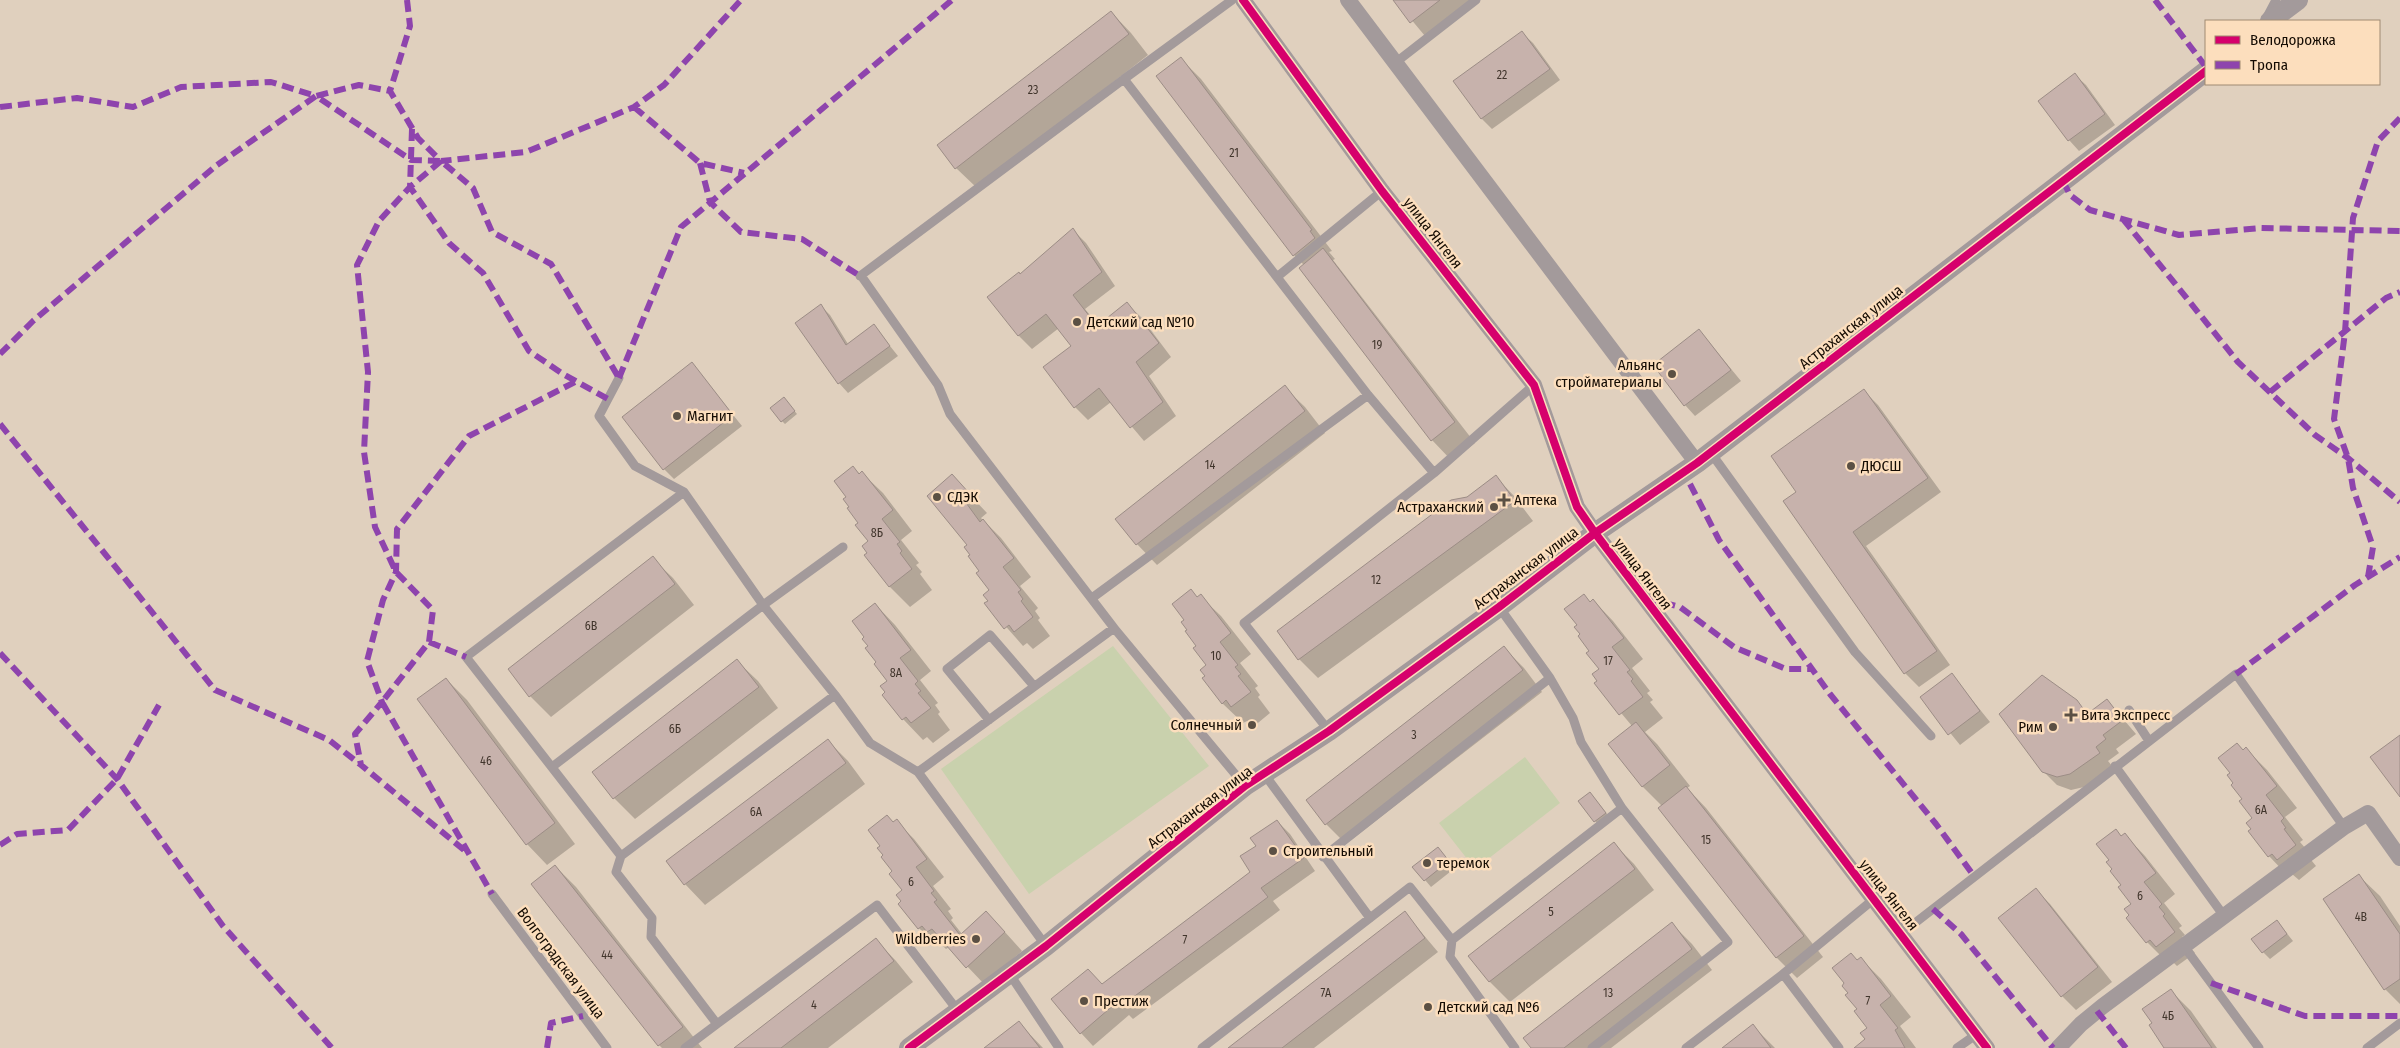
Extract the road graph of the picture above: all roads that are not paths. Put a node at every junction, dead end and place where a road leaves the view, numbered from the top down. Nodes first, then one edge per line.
1 (1232, 0) edge
2 (1243, 0) edge
3 (1348, 0) edge
4 (1476, 0) edge
5 (2276, 0) edge
6 (2298, 0) edge
7 (2265, 20) edge
8 (2271, 20) edge
9 (1394, 63) junction
10 (2205, 72) edge
11 (1124, 79) junction
12 (1382, 191) junction
13 (1277, 277) junction
14 (619, 378) dead end
15 (1534, 385) junction
16 (1368, 395) junction
17 (1704, 458) junction
18 (1434, 473) junction
19 (684, 492) junction
20 (1595, 533) junction
21 (843, 547) dead end
22 (1092, 598) junction
23 (763, 605) junction
24 (1499, 607) junction
25 (1114, 628) junction
26 (1550, 678) junction
27 (1034, 686) junction
28 (835, 695) junction
29 (2129, 710) dead end
30 (989, 720) junction
31 (1329, 731) junction
32 (1931, 736) dead end
33 (2149, 741) junction
34 (2115, 766) junction
35 (552, 767) junction
36 (918, 772) junction
37 (1265, 774) junction
38 (1245, 786) junction
39 (1622, 808) junction
40 (2344, 827) junction
41 (621, 856) junction
42 (1323, 856) junction
43 (2400, 858) edge
44 (492, 894) dead end
45 (1874, 899) junction
46 (2224, 916) junction
47 (1370, 918) junction
48 (1902, 933) junction
49 (1452, 940) junction
50 (2182, 945) junction
51 (1046, 946) junction
52 (1009, 973) junction
53 (1783, 974) junction
54 (958, 1012) junction
55 (2400, 1023) edge
56 (718, 1024) junction
57 (1977, 1034) junction
58 (607, 1048) edge
59 (686, 1048) edge
60 (910, 1048) edge
61 (1059, 1048) edge
62 (1202, 1048) edge
63 (1515, 1048) edge
64 (1592, 1048) edge
65 (1686, 1048) edge
66 (1839, 1048) edge
67 (1957, 1048) edge
68 (1988, 1048) edge
69 (2058, 1048) edge
70 (2259, 1048) edge
71 (2368, 1048) edge

1 - 11 lane
2 - 12 street, улица Янгеля
3 - 9 street
4 - 9 lane
5 - 7 lane
6 - 8 street
9 - 17 street
10 - 17 street, Астраханская улица
11 - 13 lane
11 - 22 lane
12 - 13 lane
12 - 15 street, улица Янгеля
13 - 16 lane
14 - 19 lane
15 - 18 lane
15 - 20 street, улица Янгеля
16 - 18 lane
16 - 22 lane
17 - 20 street, Астраханская улица
17 - 32 lane
18 - 31 lane
19 - 23 lane
19 - 35 lane
20 - 24 street, Астраханская улица
20 - 45 street, улица Янгеля
21 - 23 lane
22 - 25 lane
23 - 28 lane
23 - 35 lane
24 - 26 lane
24 - 31 street, Астраханская улица
25 - 27 lane
25 - 38 lane
26 - 39 lane
26 - 42 lane
27 - 30 lane
27 - 30 lane
28 - 36 lane
28 - 41 lane
29 - 33 lane
30 - 36 lane
31 - 37 street, Астраханская улица
33 - 34 lane
33 - 40 lane
34 - 46 lane
34 - 48 lane
35 - 41 lane
36 - 51 lane
37 - 38 street, Астраханская улица
37 - 42 lane
38 - 51 street, Астраханская улица
39 - 49 lane
39 - 64 lane
40 - 43 street
40 - 46 street
41 - 56 lane
42 - 47 lane
44 - 58 lane, Волгоградская улица
45 - 48 street, улица Янгеля
45 - 53 lane
46 - 50 street
47 - 49 lane
47 - 62 lane
48 - 57 street, улица Янгеля
49 - 63 lane
50 - 69 street
50 - 70 lane
51 - 52 street, Астраханская улица
52 - 54 street, Астраханская улица
52 - 61 lane
53 - 65 lane
53 - 66 lane
54 - 56 lane
54 - 60 street, Астраханская улица
55 - 71 lane
56 - 59 lane
57 - 67 lane
57 - 68 street, улица Янгеля

